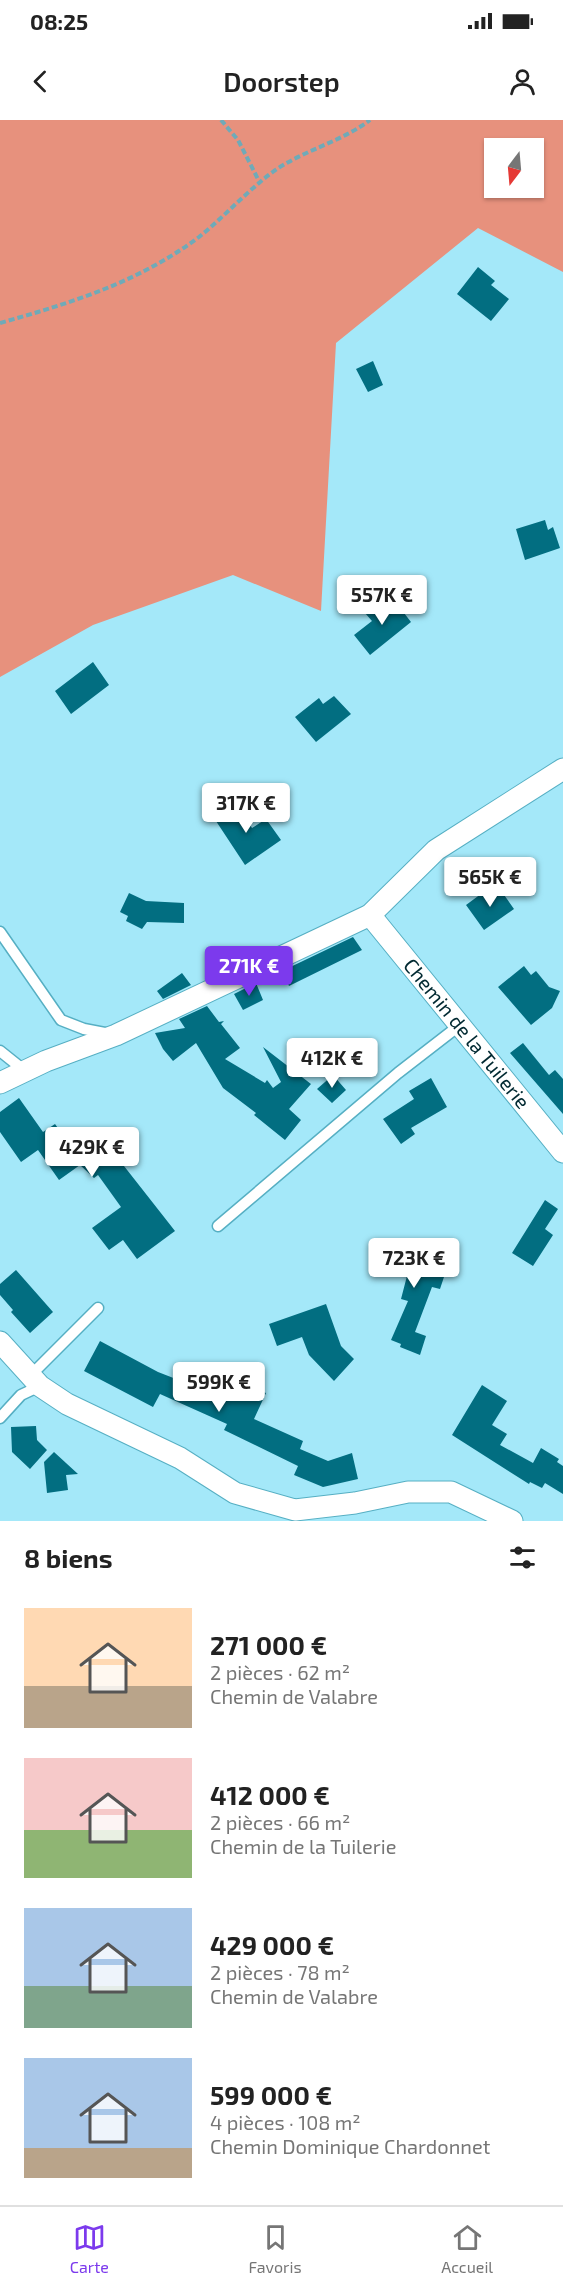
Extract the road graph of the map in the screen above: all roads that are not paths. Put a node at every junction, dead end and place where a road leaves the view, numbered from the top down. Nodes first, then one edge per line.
1 (563, 769) edge
2 (370, 915) junction
3 (0, 932) edge
4 (460, 1025) junction
5 (116, 1035) junction
6 (0, 1051) edge
7 (26, 1071) junction
8 (0, 1083) edge
9 (563, 1152) edge
10 (218, 1226) dead end
11 (98, 1308) dead end
12 (0, 1342) edge
13 (35, 1381) junction
14 (0, 1418) edge
15 (505, 1519) edge

1 - 2 street
2 - 4 street, Chemin de la Tuilerie
2 - 5 street
3 - 5 lane
4 - 9 street, Chemin de la Tuilerie
4 - 10 lane
5 - 7 street
6 - 7 lane
7 - 8 street
11 - 13 lane
12 - 13 street
13 - 14 lane
13 - 15 street

